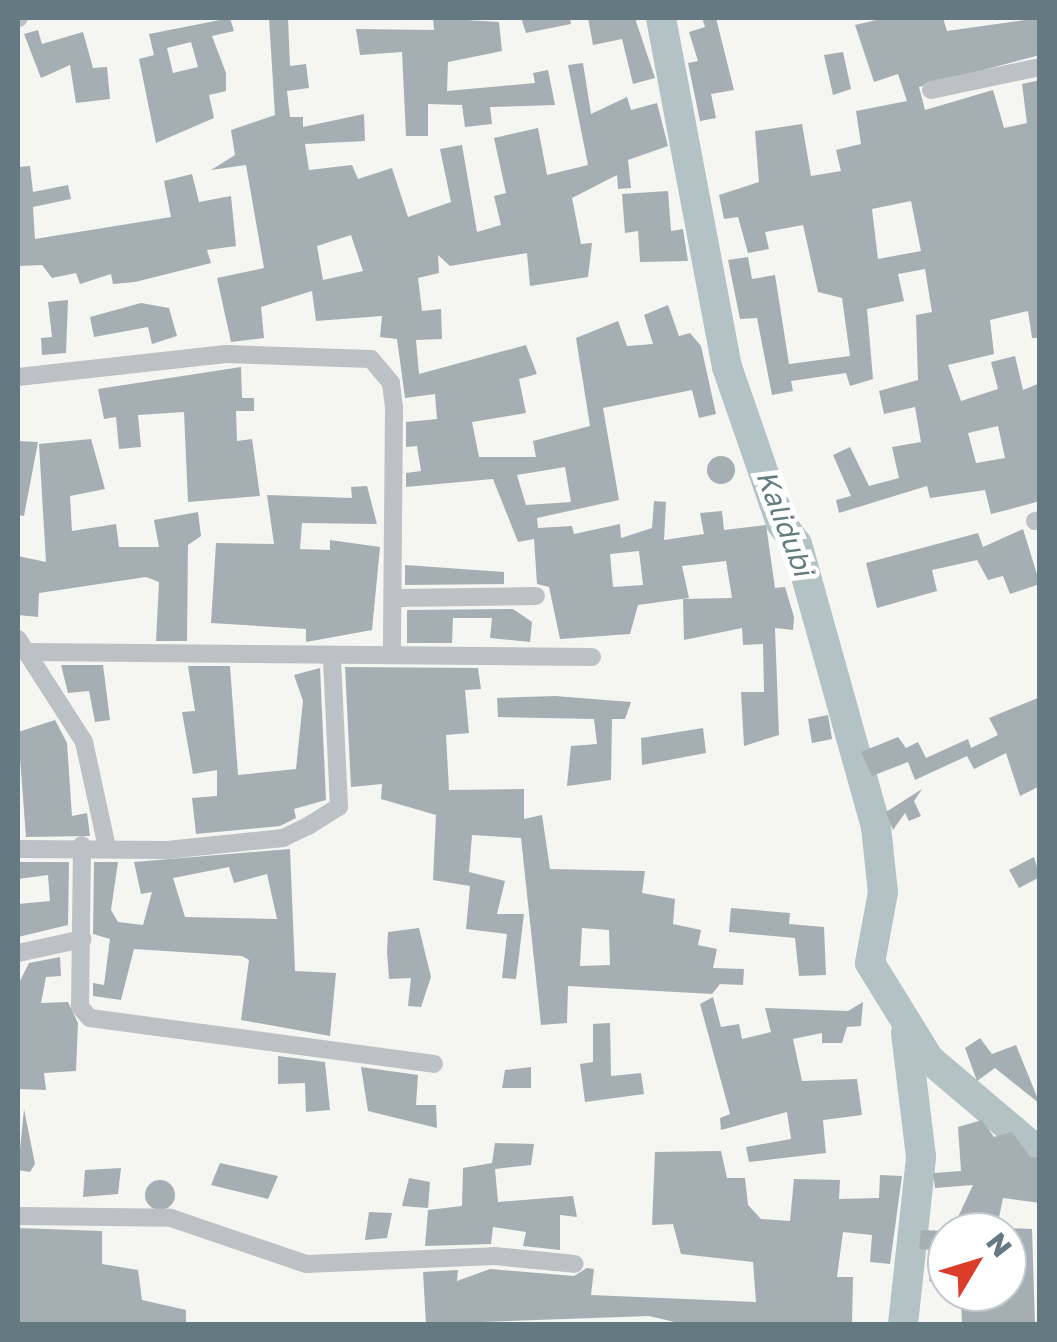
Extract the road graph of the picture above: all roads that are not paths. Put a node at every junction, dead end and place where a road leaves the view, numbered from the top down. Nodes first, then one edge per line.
1 (1040, 67) edge
2 (931, 90) dead end
3 (18, 378) edge
4 (536, 596) dead end
5 (396, 598) junction
6 (22, 646) edge
7 (392, 653) junction
8 (332, 657) junction
9 (592, 657) dead end
10 (106, 843) junction
11 (82, 845) junction
12 (18, 848) edge
13 (82, 939) junction
14 (18, 953) edge
15 (434, 1064) dead end
16 (18, 1216) edge
17 (575, 1264) dead end

1 - 2 street
3 - 5 street
4 - 5 street
5 - 7 street
6 - 8 street
6 - 10 street
7 - 8 street
7 - 9 street
8 - 10 street
10 - 11 street
11 - 12 street
11 - 13 street
13 - 14 street
13 - 15 street
16 - 17 street

